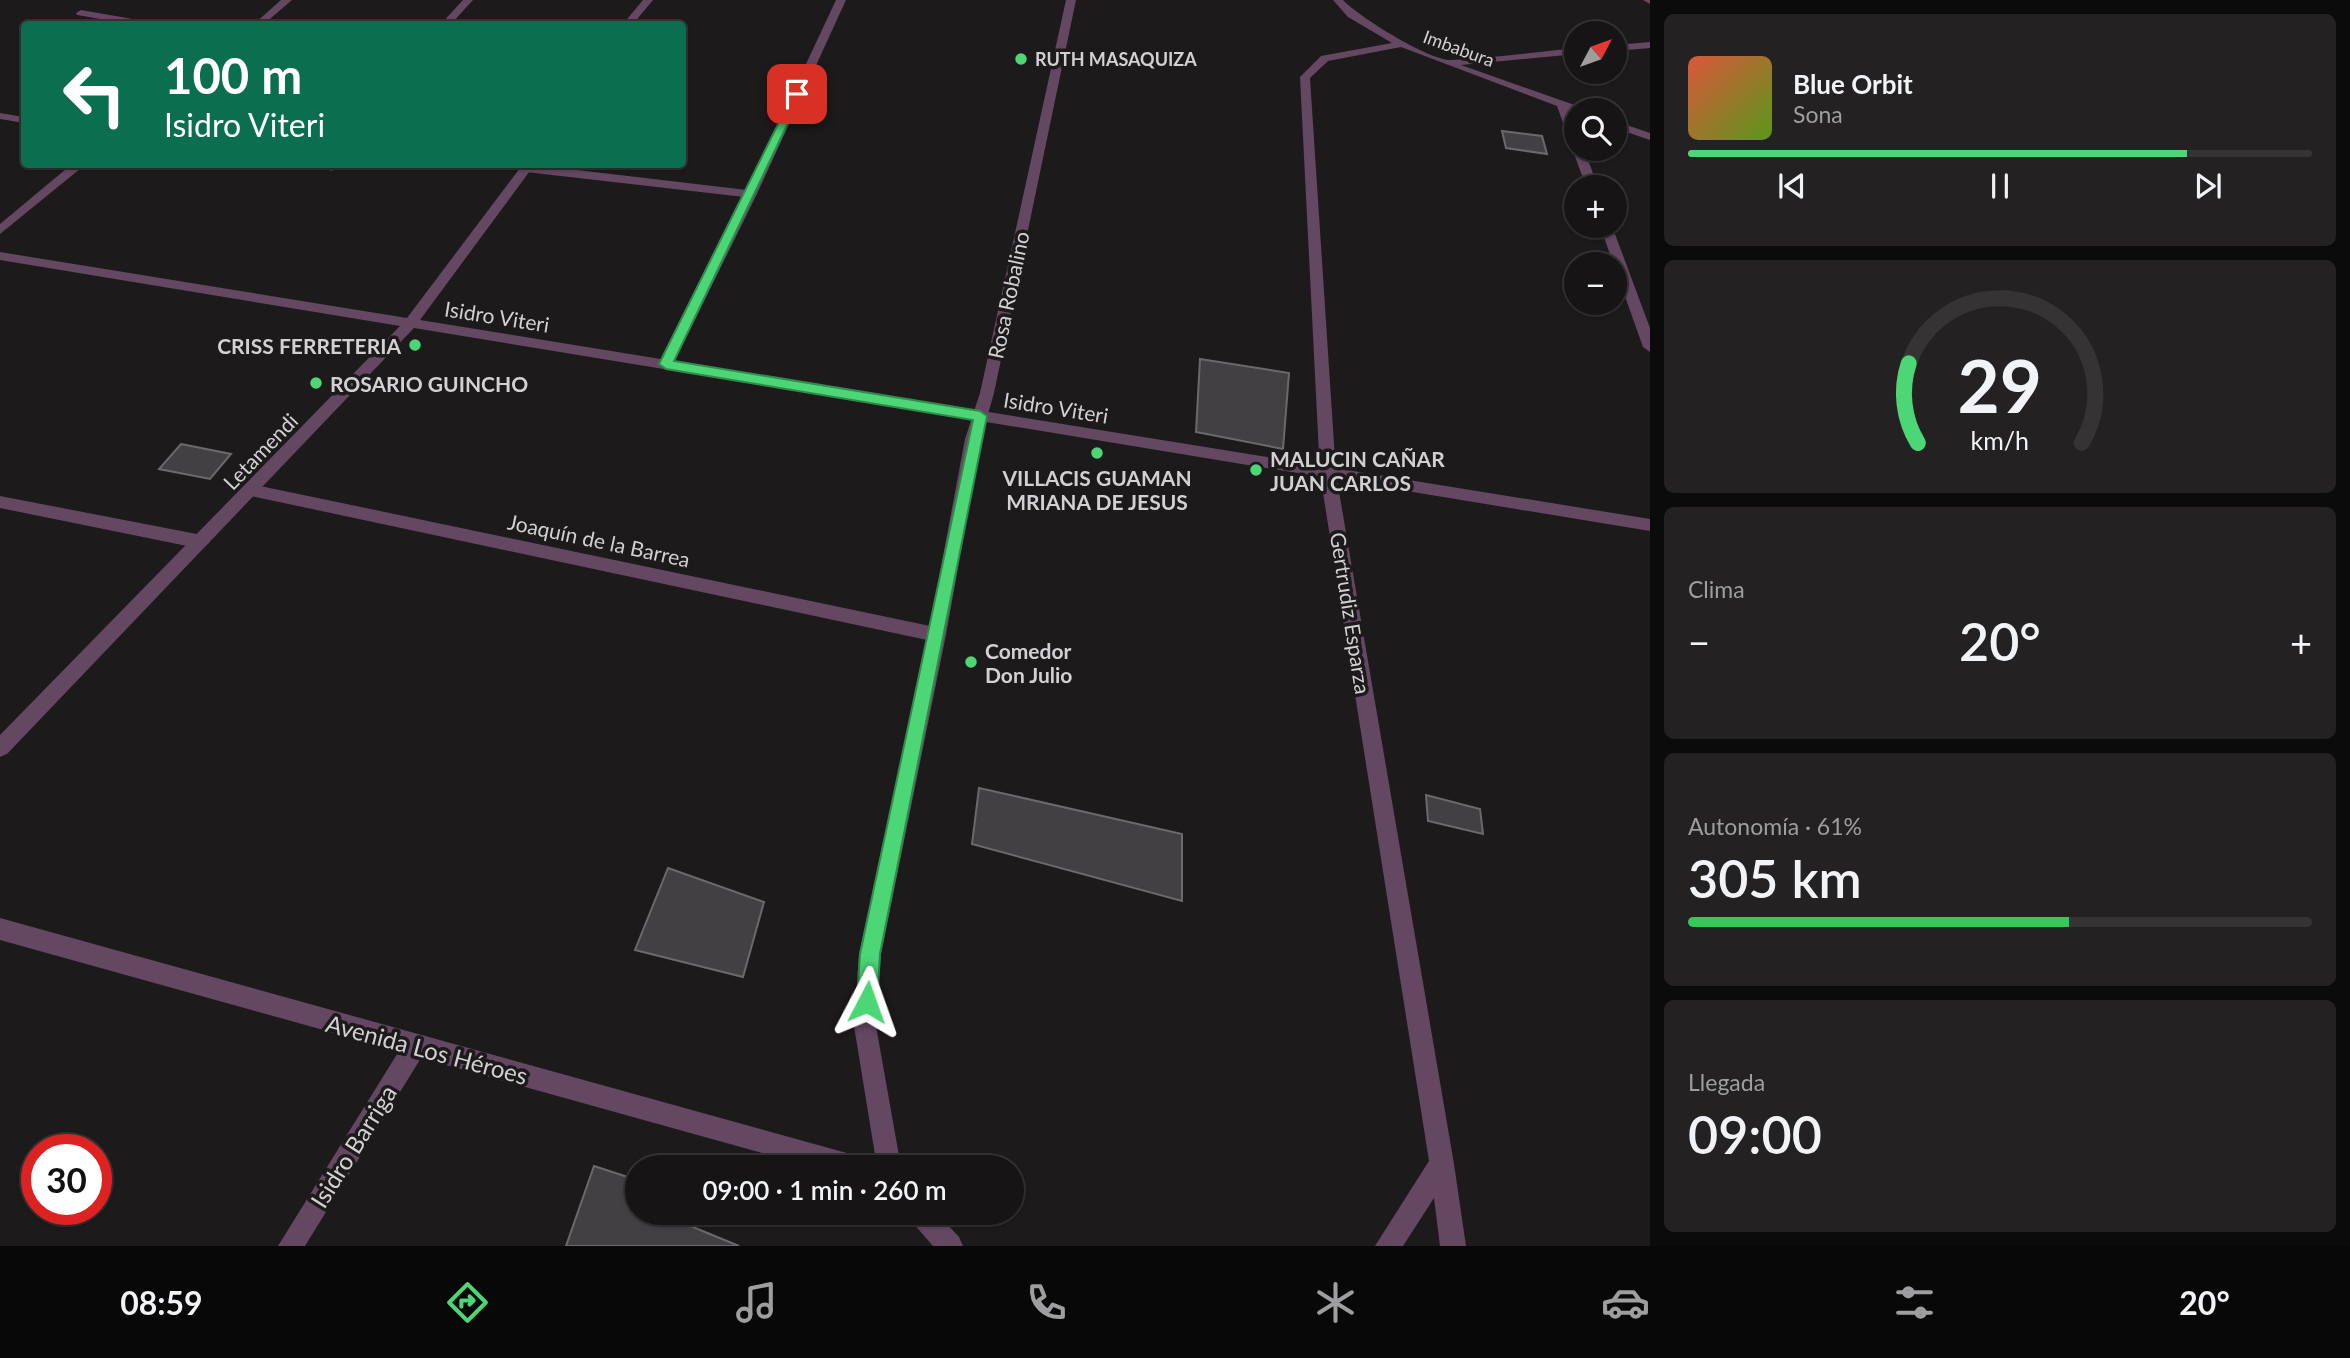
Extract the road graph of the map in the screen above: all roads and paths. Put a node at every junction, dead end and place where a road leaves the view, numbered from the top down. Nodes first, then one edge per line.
1 (100, 0) edge
2 (287, 0) edge
3 (468, 0) edge
4 (648, 0) edge
5 (841, 0) edge
6 (1071, 0) edge
7 (1338, 0) edge
8 (127, 21) edge
9 (262, 21) edge
10 (449, 21) edge
11 (630, 21) edge
12 (1398, 45) junction
13 (1650, 45) edge
14 (1628, 47) edge
15 (1564, 52) edge
16 (1449, 62) junction
17 (1562, 104) joint
18 (1564, 110) edge
19 (0, 116) edge
20 (21, 120) edge
21 (1627, 128) edge
22 (1650, 137) edge
23 (75, 168) edge
24 (526, 168) edge
25 (543, 168) edge
26 (751, 194) junction
27 (0, 230) edge
28 (1610, 238) edge
29 (0, 256) edge
30 (410, 324) junction
31 (1650, 347) edge
32 (666, 364) junction
33 (980, 416) junction
34 (1328, 474) junction
35 (251, 490) junction
36 (0, 502) edge
37 (1650, 525) edge
38 (202, 542) junction
39 (937, 635) junction
40 (0, 748) edge
41 (0, 929) edge
42 (415, 1046) junction
43 (810, 1155) edge
44 (887, 1155) edge
45 (1442, 1164) junction
46 (932, 1225) edge
47 (291, 1246) edge
48 (950, 1246) edge
49 (1388, 1246) edge
50 (1453, 1246) edge

1 - 8 street
2 - 9 street
3 - 10 street
4 - 11 street
5 - 26 street
6 - 33 street, Rosa Robalino
7 - 12 street, Imbabura
12 - 16 street, Imbabura
12 - 34 street, Gertrudiz Esparza
13 - 14 street
15 - 16 street
16 - 17 street, Imbabura
17 - 18 street
19 - 20 street
21 - 22 street
23 - 27 street
24 - 30 street, Letamendi
25 - 26 street
26 - 32 street
28 - 31 street
29 - 30 street, Isidro Viteri
30 - 32 street, Isidro Viteri
30 - 35 street, Letamendi
32 - 33 street, Isidro Viteri
33 - 34 street, Isidro Viteri
33 - 39 street, Rosa Robalino
34 - 37 street, Isidro Viteri
34 - 45 street, Gertrudiz Esparza
35 - 38 street, Letamendi
35 - 39 street, Joaquín de la Barrea
36 - 38 street
38 - 40 street, Letamendi
39 - 44 street, Rosa Robalino
41 - 42 street, Avenida Los Héroes
42 - 43 street, Avenida Los Héroes
42 - 47 street, Isidro Barriga
45 - 49 street
45 - 50 street, Gertrudiz Esparza
46 - 48 street

